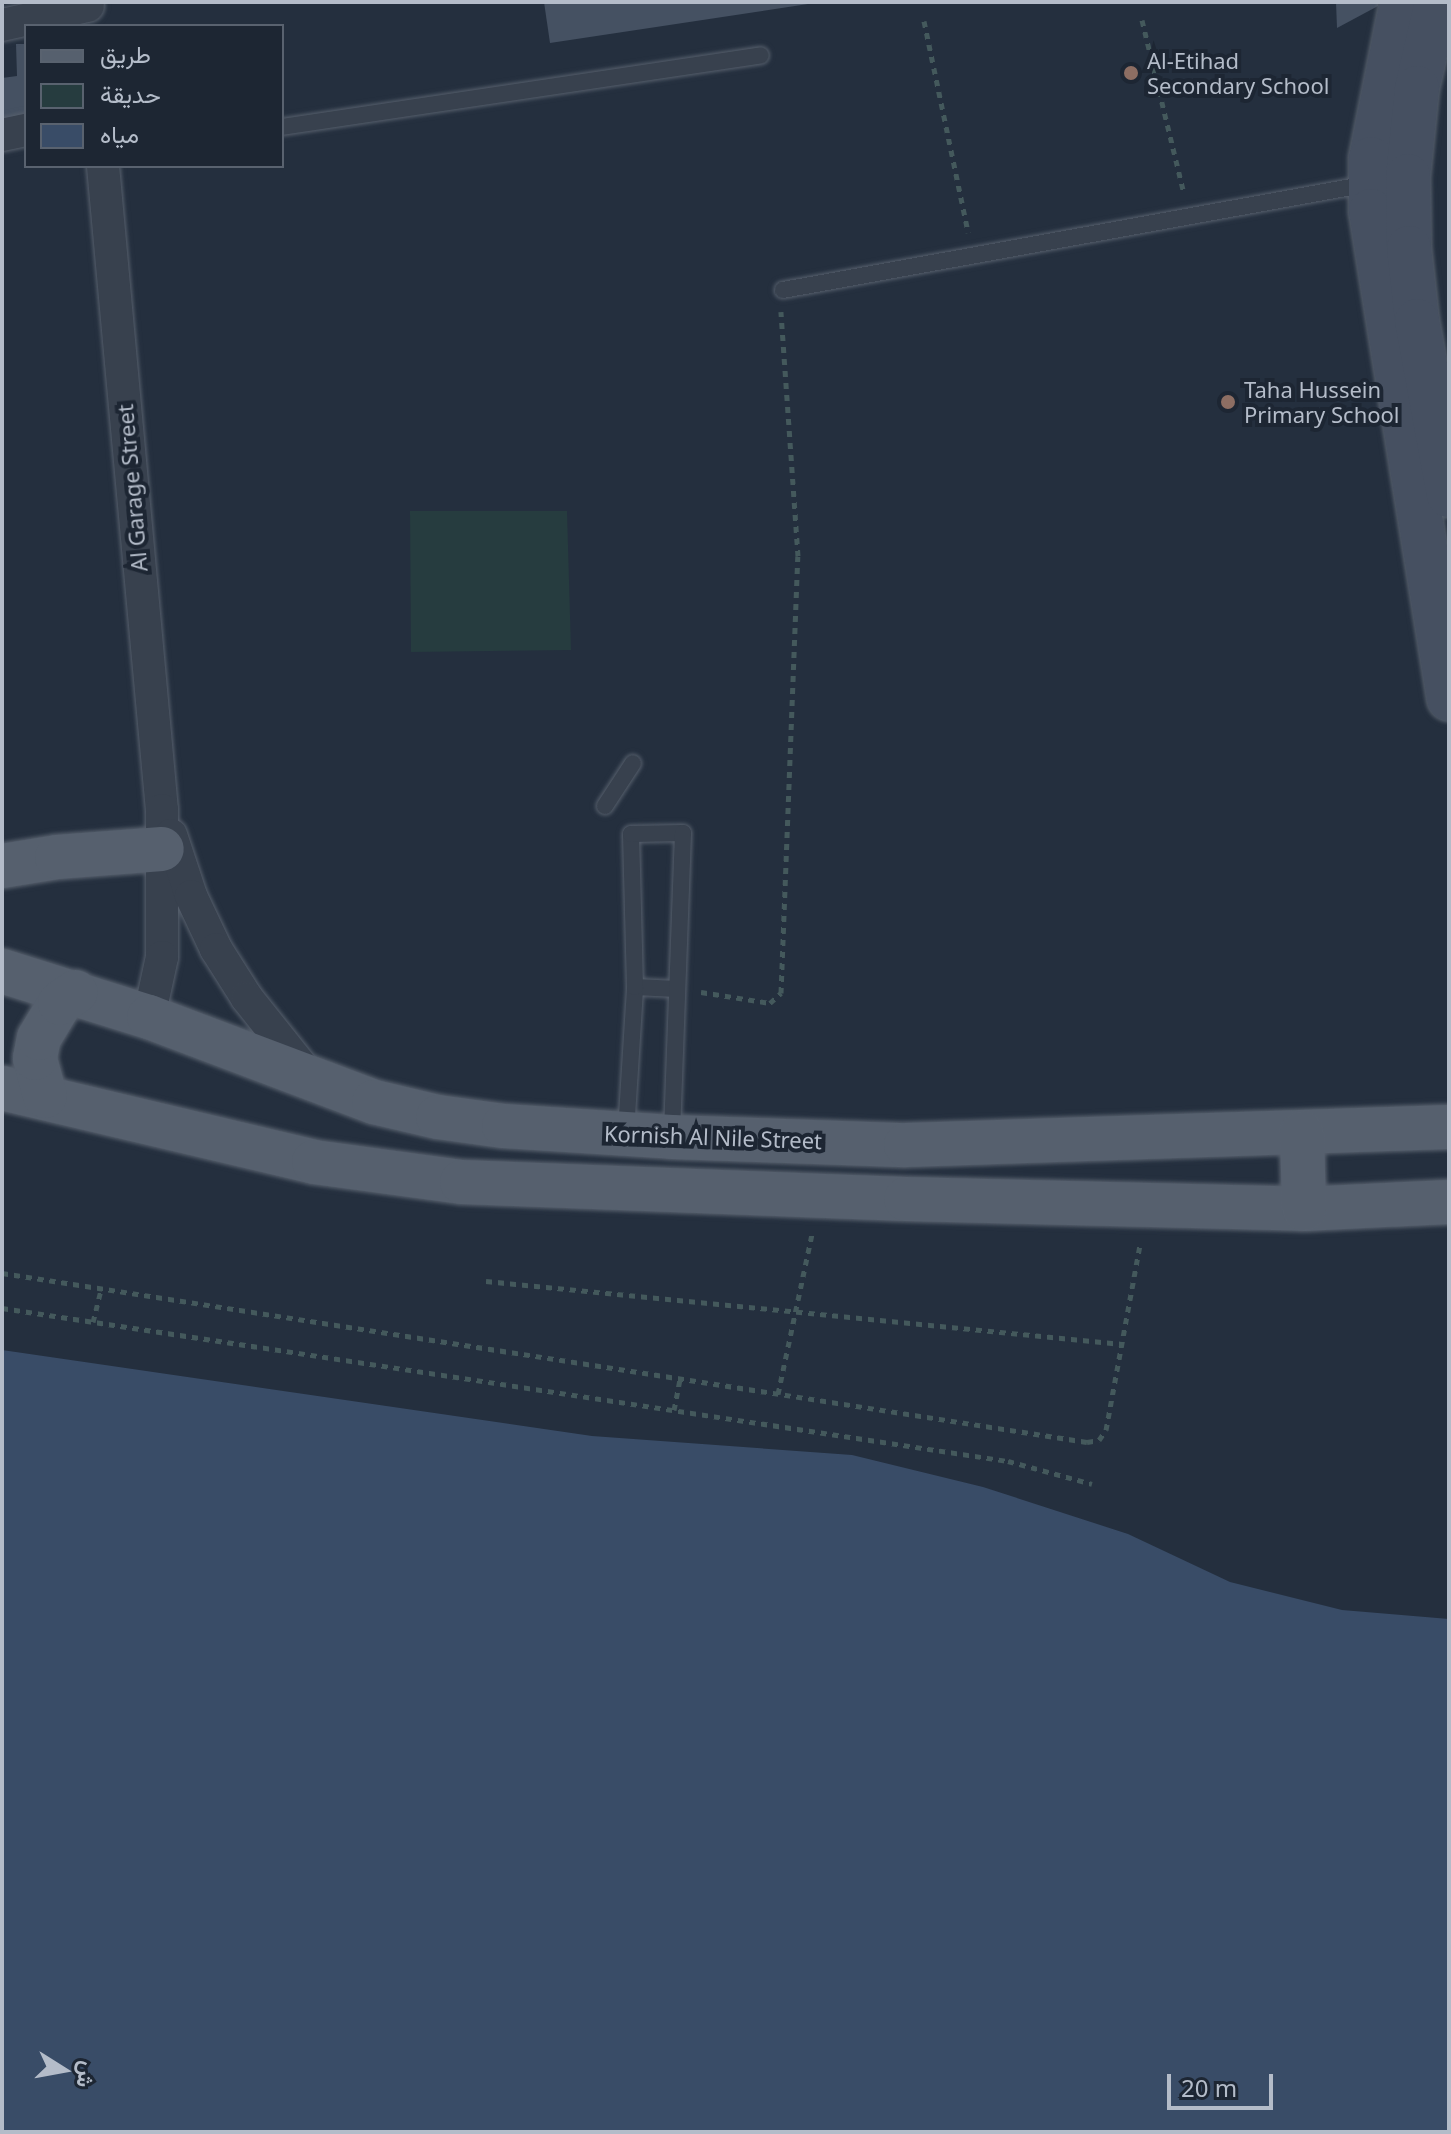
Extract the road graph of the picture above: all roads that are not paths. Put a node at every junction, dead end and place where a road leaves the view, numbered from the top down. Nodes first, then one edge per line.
1 (1402, 2) edge
2 (1437, 2) edge
3 (88, 11) edge
4 (2, 25) edge
5 (761, 55) dead end
6 (284, 127) edge
7 (24, 130) edge
8 (2, 135) edge
9 (103, 168) edge
10 (1389, 180) junction
11 (783, 290) road end
12 (1449, 495) edge
13 (1449, 699) edge
14 (633, 763) dead end
15 (605, 806) dead end
16 (162, 829) junction
17 (2, 866) edge
18 (2, 971) edge
19 (635, 987) junction
20 (677, 989) junction
21 (76, 992) junction
22 (149, 1017) junction
23 (312, 1081) junction
24 (2, 1088) edge
25 (45, 1096) junction
26 (1449, 1127) edge
27 (1302, 1133) junction
28 (626, 1134) junction
29 (672, 1137) junction
30 (1449, 1202) edge
31 (1304, 1209) junction

1 - 10 main road
2 - 10 main road
3 - 4 street
5 - 6 lane
7 - 8 street
9 - 16 street, Al Garage Street
10 - 11 lane
10 - 12 main road
10 - 13 main road
14 - 15 lane
16 - 17 main road
16 - 22 street, Al Garage Street
16 - 23 street, Al Garage Street
18 - 21 main road, Kornish Al Nile Street
19 - 20 lane
19 - 20 lane
19 - 28 lane
20 - 29 lane
21 - 22 main road, Kornish Al Nile Street
21 - 25 main road
22 - 23 main road, Kornish Al Nile Street
23 - 28 main road, Kornish Al Nile Street
24 - 25 main road
25 - 31 main road
26 - 27 main road, Kornish Al Nile Street
27 - 29 main road, Kornish Al Nile Street
27 - 31 main road
28 - 29 main road, Kornish Al Nile Street
30 - 31 main road

